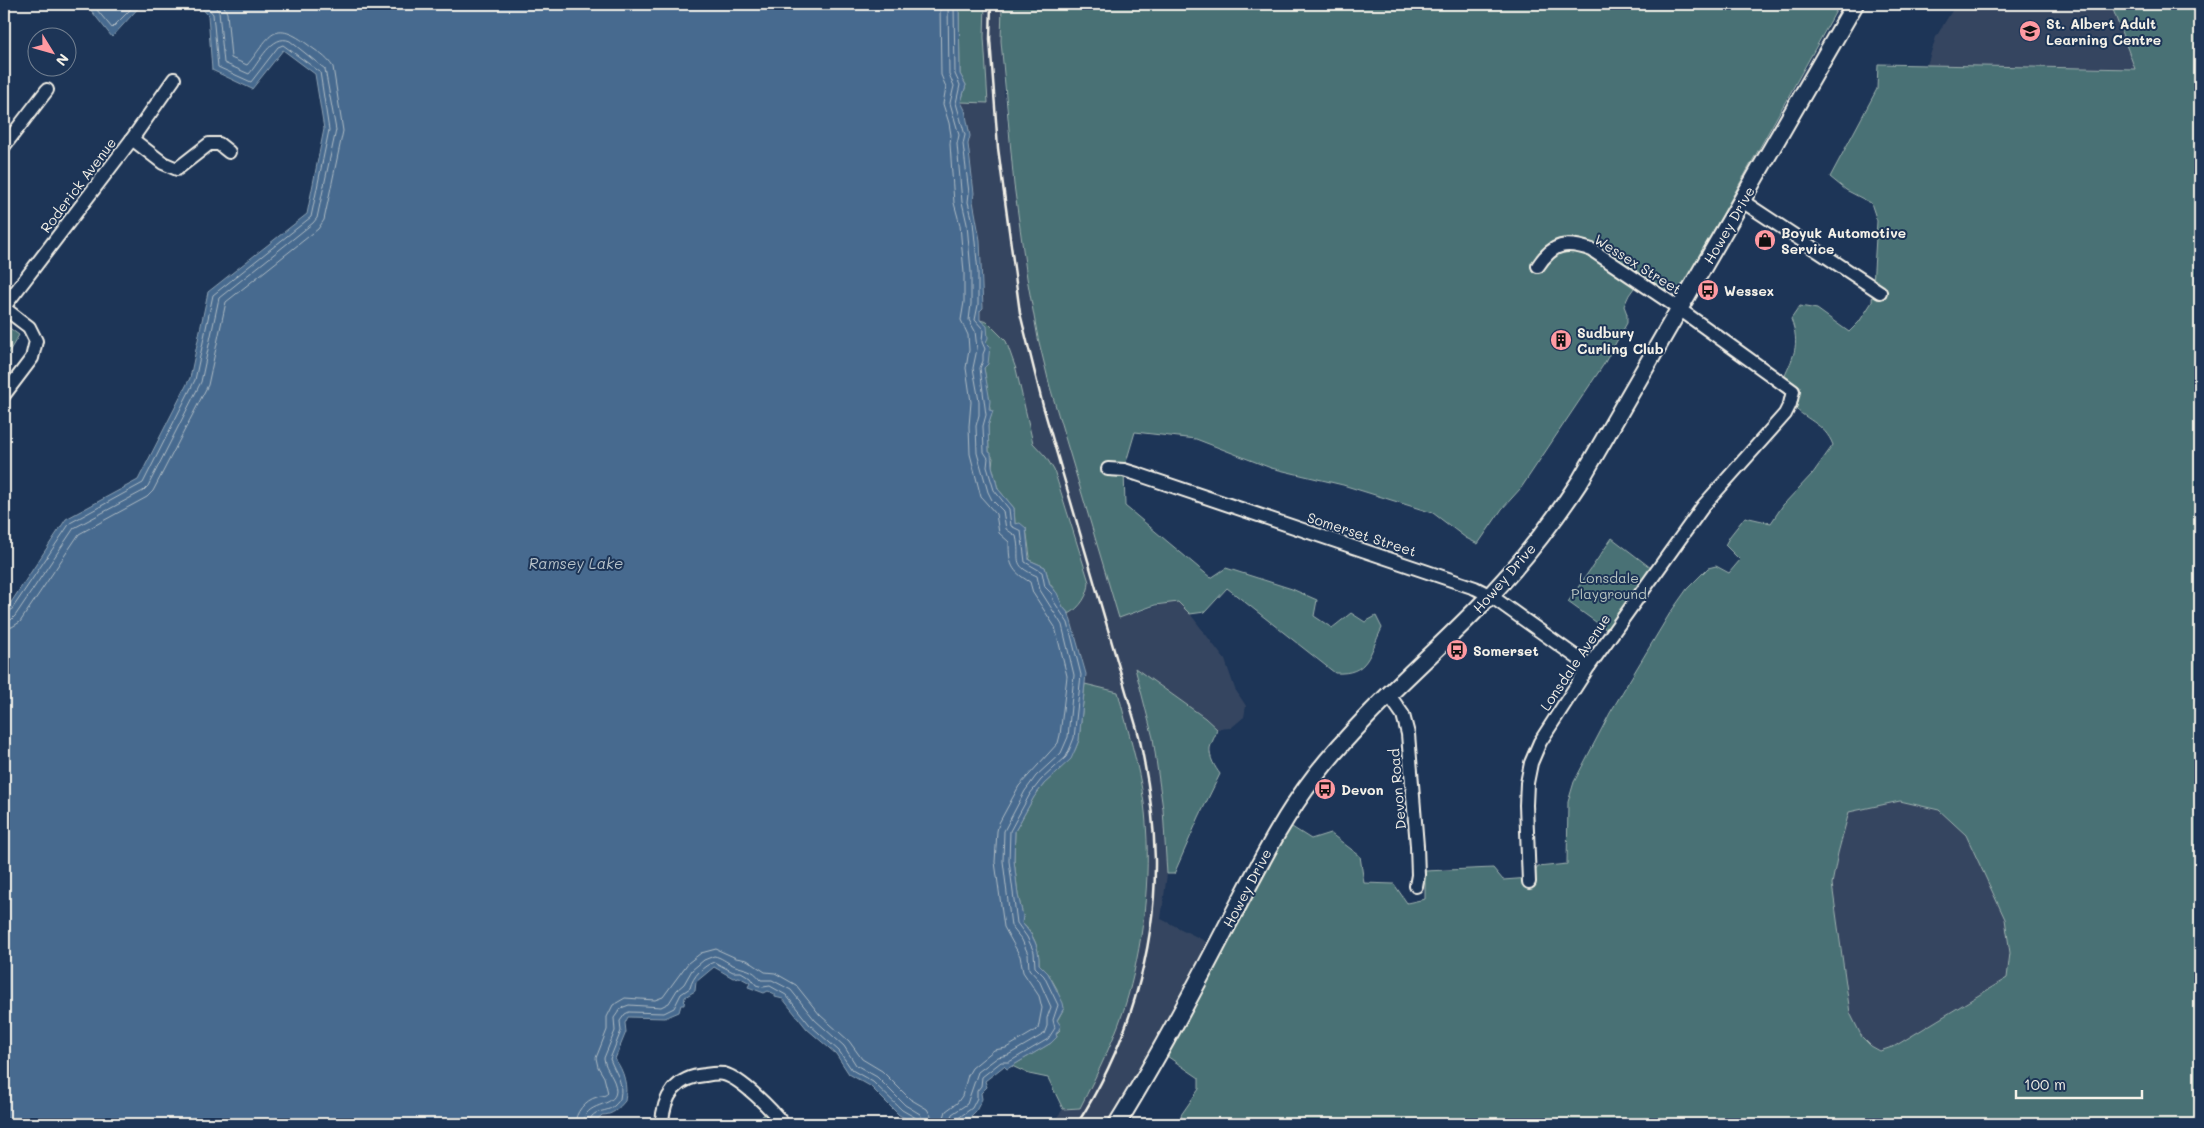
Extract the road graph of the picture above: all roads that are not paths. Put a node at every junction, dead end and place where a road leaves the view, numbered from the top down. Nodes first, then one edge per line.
1 (1855, 4) edge
2 (174, 79) dead end
3 (47, 90) dead end
4 (132, 139) junction
5 (4, 146) edge
6 (230, 152) dead end
7 (1742, 201) junction
8 (1538, 266) dead end
9 (1880, 292) dead end
10 (4, 308) edge
11 (1680, 310) junction
12 (1793, 391) joint
13 (4, 395) edge
14 (1108, 470) dead end
15 (1491, 596) junction
16 (1589, 666) junction
17 (1389, 695) junction
18 (1529, 882) dead end
19 (1416, 886) dead end
20 (662, 1124) edge
21 (783, 1124) edge
22 (1117, 1124) edge

1 - 7 main road, Howey Drive
2 - 4 street, Roderick Avenue
3 - 5 street
4 - 6 street
4 - 10 street, Roderick Avenue
7 - 9 street
7 - 11 main road, Howey Drive
8 - 11 street, Wessex Street
10 - 13 street
11 - 12 street, Wessex Street
11 - 15 main road, Howey Drive
12 - 16 street, Lonsdale Avenue
14 - 15 street, Somerset Street
15 - 16 street, Somerset Street
15 - 17 main road, Howey Drive
16 - 18 street, Lonsdale Avenue
17 - 19 street, Devon Road
17 - 22 main road, Howey Drive
20 - 21 street

